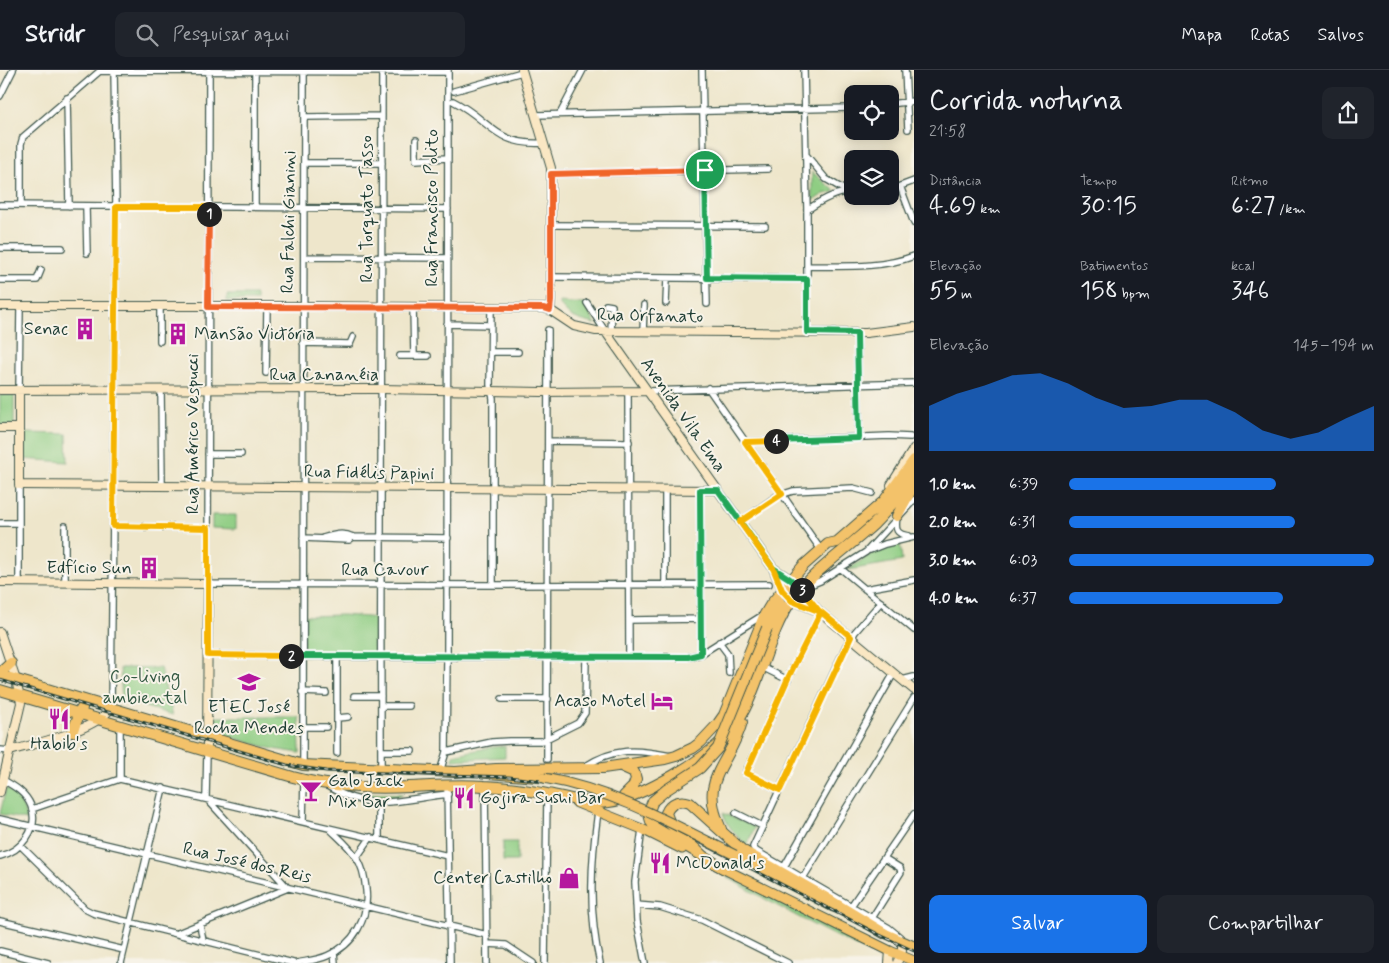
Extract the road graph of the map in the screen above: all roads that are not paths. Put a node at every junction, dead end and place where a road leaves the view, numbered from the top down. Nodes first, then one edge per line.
1 (13, 70) edge
2 (100, 70) edge
3 (114, 70) edge
4 (583, 70) edge
5 (702, 70) edge
6 (804, 70) edge
7 (905, 70) edge
8 (209, 71) edge
9 (246, 71) edge
10 (304, 71) edge
11 (382, 71) edge
12 (448, 71) edge
13 (522, 71) edge
14 (255, 72) junction
15 (0, 96) edge
16 (447, 96) junction
17 (455, 96) junction
18 (67, 98) junction
19 (906, 102) junction
20 (914, 102) edge
21 (899, 103) edge
22 (844, 108) edge
23 (805, 110) junction
24 (704, 111) junction
25 (560, 114) junction
26 (535, 115) junction
27 (382, 116) junction
28 (305, 117) junction
29 (908, 129) dead end
30 (416, 140) dead end
31 (544, 143) junction
32 (807, 156) junction
33 (448, 158) junction
34 (305, 162) junction
35 (382, 163) junction
36 (768, 169) dead end
37 (705, 170) junction
38 (551, 174) junction
39 (914, 180) edge
40 (900, 186) joint
41 (844, 189) edge
42 (844, 194) edge
43 (0, 205) edge
44 (21, 205) junction
45 (69, 206) junction
46 (86, 206) junction
47 (116, 207) junction
48 (210, 207) junction
49 (255, 208) junction
50 (305, 208) junction
51 (382, 208) junction
52 (448, 209) junction
53 (807, 210) junction
54 (914, 222) edge
55 (552, 225) junction
56 (706, 226) junction
57 (765, 226) dead end
58 (0, 248) edge
59 (62, 248) dead end
60 (86, 253) dead end
61 (914, 256) edge
62 (304, 257) junction
63 (382, 258) junction
64 (448, 258) junction
65 (807, 266) junction
66 (41, 270) dead end
67 (551, 276) junction
68 (667, 278) junction
69 (707, 278) junction
70 (807, 279) junction
71 (0, 280) edge
72 (587, 303) dead end
73 (666, 303) dead end
74 (707, 304) dead end
75 (606, 305) dead end
76 (644, 305) dead end
77 (0, 306) edge
78 (20, 306) junction
79 (114, 306) junction
80 (303, 306) junction
81 (160, 307) junction
82 (208, 307) junction
83 (267, 307) junction
84 (381, 307) junction
85 (413, 308) junction
86 (447, 308) junction
87 (491, 308) junction
88 (550, 310) junction
89 (447, 324) junction
90 (491, 325) junction
91 (914, 327) edge
92 (548, 330) dead end
93 (608, 332) junction
94 (643, 332) junction
95 (807, 332) junction
96 (857, 333) junction
97 (353, 337) dead end
98 (160, 341) dead end
99 (303, 344) junction
100 (491, 352) junction
101 (518, 352) dead end
102 (400, 356) dead end
103 (414, 356) junction
104 (428, 356) dead end
105 (266, 372) dead end
106 (914, 382) edge
107 (858, 384) junction
108 (708, 388) junction
109 (381, 389) junction
110 (0, 390) edge
111 (19, 390) junction
112 (114, 390) junction
113 (161, 390) junction
114 (208, 390) junction
115 (303, 390) junction
116 (447, 390) junction
117 (491, 390) junction
118 (628, 391) junction
119 (648, 391) junction
120 (548, 392) junction
121 (0, 428) edge
122 (19, 428) junction
123 (910, 437) dead end
124 (859, 438) junction
125 (548, 441) junction
126 (628, 442) junction
127 (745, 442) junction
128 (914, 448) edge
129 (208, 454) junction
130 (241, 454) dead end
131 (914, 460) edge
132 (914, 475) edge
133 (914, 484) edge
134 (19, 485) junction
135 (113, 486) junction
136 (162, 486) junction
137 (208, 486) junction
138 (302, 486) junction
139 (382, 488) junction
140 (448, 489) junction
141 (494, 490) junction
142 (548, 490) junction
143 (629, 490) junction
144 (665, 490) junction
145 (700, 490) junction
146 (718, 490) junction
147 (872, 493) dead end
148 (782, 494) junction
149 (914, 500) edge
150 (884, 501) junction
151 (897, 516) junction
152 (740, 522) junction
153 (0, 523) edge
154 (19, 523) junction
155 (65, 526) dead end
156 (113, 526) junction
157 (208, 528) junction
158 (914, 536) edge
159 (381, 537) junction
160 (303, 538) junction
161 (448, 538) junction
162 (837, 542) junction
163 (821, 550) junction
164 (866, 552) junction
165 (773, 568) junction
166 (840, 568) junction
167 (914, 580) edge
168 (0, 582) edge
169 (19, 582) junction
170 (65, 582) junction
171 (113, 583) junction
172 (208, 584) junction
173 (302, 584) junction
174 (700, 584) junction
175 (769, 584) dead end
176 (795, 584) junction
177 (380, 585) junction
178 (448, 585) junction
179 (494, 585) junction
180 (548, 585) junction
181 (629, 585) junction
182 (665, 585) junction
183 (865, 589) junction
184 (786, 595) junction
185 (881, 602) junction
186 (820, 612) junction
187 (765, 614) junction
188 (700, 619) junction
189 (629, 620) junction
190 (913, 629) edge
191 (0, 632) edge
192 (851, 637) junction
193 (719, 642) junction
194 (701, 654) junction
195 (208, 655) junction
196 (303, 656) junction
197 (337, 657) junction
198 (380, 657) junction
199 (447, 657) junction
200 (548, 657) junction
201 (586, 657) junction
202 (629, 657) junction
203 (11, 663) junction
204 (762, 667) junction
205 (729, 673) dead end
206 (894, 673) junction
207 (0, 674) edge
208 (914, 677) edge
209 (16, 680) junction
210 (788, 680) junction
211 (902, 680) junction
212 (0, 690) edge
213 (914, 690) edge
214 (302, 692) junction
215 (326, 693) dead end
216 (20, 696) junction
217 (354, 696) dead end
218 (381, 696) junction
219 (914, 698) edge
220 (502, 699) dead end
221 (548, 699) junction
222 (84, 700) junction
223 (381, 706) junction
224 (408, 706) dead end
225 (111, 708) junction
226 (744, 711) junction
227 (80, 714) junction
228 (348, 717) dead end
229 (337, 718) junction
230 (100, 720) junction
231 (120, 726) junction
232 (302, 726) junction
233 (326, 727) dead end
234 (72, 732) junction
235 (207, 737) junction
236 (548, 739) junction
237 (0, 750) edge
238 (13, 750) junction
239 (381, 751) junction
240 (412, 751) dead end
241 (207, 752) junction
242 (446, 752) junction
243 (337, 753) dead end
244 (676, 756) junction
245 (547, 759) dead end
246 (303, 765) junction
247 (619, 766) junction
248 (381, 769) junction
249 (581, 769) junction
250 (440, 772) junction
251 (455, 772) junction
252 (120, 779) junction
253 (3, 780) junction
254 (304, 780) junction
255 (325, 784) junction
256 (484, 786) junction
257 (163, 788) junction
258 (448, 790) junction
259 (780, 790) junction
260 (0, 792) edge
261 (548, 794) junction
262 (206, 798) junction
263 (622, 798) junction
264 (571, 800) junction
265 (380, 804) junction
266 (32, 809) junction
267 (598, 811) junction
268 (736, 813) dead end
269 (914, 814) edge
270 (0, 819) edge
271 (303, 821) junction
272 (762, 826) junction
273 (31, 827) junction
274 (328, 827) junction
275 (642, 829) junction
276 (724, 836) junction
277 (370, 837) junction
278 (379, 839) junction
279 (21, 846) junction
280 (147, 854) junction
281 (0, 856) edge
282 (448, 856) junction
283 (703, 856) junction
284 (357, 857) junction
285 (884, 858) junction
286 (784, 867) junction
287 (723, 868) junction
288 (802, 878) junction
289 (288, 888) junction
290 (636, 905) junction
291 (851, 906) junction
292 (367, 907) junction
293 (872, 918) junction
294 (0, 921) edge
295 (131, 922) junction
296 (200, 925) junction
297 (450, 926) junction
298 (178, 934) junction
299 (884, 934) junction
300 (487, 935) junction
301 (202, 940) junction
302 (902, 942) junction
303 (487, 944) junction
304 (914, 946) edge
305 (124, 950) junction
306 (0, 951) edge
307 (890, 951) junction
308 (334, 952) junction
309 (899, 959) edge
310 (912, 962) edge
311 (48, 963) edge
312 (121, 963) edge
313 (292, 963) edge
314 (297, 963) edge
315 (335, 963) edge
316 (450, 963) edge
317 (487, 963) edge
318 (534, 963) edge
319 (545, 963) edge
320 (600, 963) edge
321 (645, 963) edge
322 (788, 963) edge
323 (889, 963) edge

1 - 15 street
2 - 3 street
2 - 18 street
3 - 8 street
3 - 47 street
4 - 25 street
5 - 24 street
6 - 23 street
7 - 19 street
8 - 9 street
8 - 48 street, Rua Américo Vespucci
9 - 14 street
10 - 11 street
10 - 14 street
10 - 28 street, Rua Falchi Gianini
11 - 12 street
11 - 27 street, Rua Torquato Tasso
12 - 16 street, Rua Francisco Polito
13 - 17 street
13 - 26 street
14 - 49 street
16 - 17 street
16 - 17 street
16 - 33 street, Rua Francisco Polito
17 - 31 street
18 - 44 street
18 - 45 street
19 - 20 street
19 - 21 street
19 - 29 street
22 - 23 street
23 - 24 street
23 - 32 street
24 - 25 street
24 - 37 street
25 - 26 street
26 - 31 street
27 - 28 street
27 - 35 street, Rua Torquato Tasso
28 - 34 street, Rua Falchi Gianini
30 - 33 street
31 - 38 street
32 - 41 street
32 - 53 street
33 - 52 street, Rua Francisco Polito
34 - 35 street
34 - 50 street, Rua Falchi Gianini
35 - 51 street, Rua Torquato Tasso
36 - 37 street
37 - 38 street
37 - 56 street
38 - 55 street
39 - 40 street
40 - 54 street
42 - 53 street
43 - 44 street
44 - 45 street
45 - 46 street
46 - 47 street
46 - 60 street
47 - 48 street
47 - 79 street
48 - 49 street
48 - 82 street, Rua Américo Vespucci
49 - 50 street
50 - 51 street
50 - 62 street, Rua Falchi Gianini
51 - 52 street
51 - 63 street, Rua Torquato Tasso
52 - 64 street, Rua Francisco Polito
53 - 65 street
55 - 56 street
55 - 67 street
56 - 57 street
56 - 69 street
58 - 59 street
61 - 65 street
62 - 63 street
62 - 80 street, Rua Falchi Gianini
63 - 64 street
63 - 84 street, Rua Torquato Tasso
64 - 86 street, Rua Francisco Polito
65 - 70 street
66 - 71 street
67 - 68 street
67 - 88 street
68 - 69 street
68 - 73 street
69 - 70 street
69 - 74 street
70 - 95 street
72 - 93 street, Avenida Vila Ema
75 - 93 street
76 - 94 street
77 - 78 street, Rua Orfanato
78 - 79 street, Rua Orfanato
78 - 111 street
79 - 81 street, Rua Orfanato
79 - 112 street
80 - 83 street, Rua Orfanato
80 - 84 street, Rua Orfanato
80 - 99 street, Rua Falchi Gianini
81 - 82 street, Rua Orfanato
81 - 98 street
82 - 83 street, Rua Orfanato
82 - 114 street, Rua Américo Vespucci
83 - 105 street
84 - 85 street, Rua Orfanato
84 - 109 street, Rua Torquato Tasso
85 - 86 street, Rua Orfanato
85 - 103 street
86 - 87 street, Rua Orfanato
86 - 89 street, Rua Francisco Polito
87 - 88 street, Rua Orfanato
87 - 90 street
88 - 93 street, Rua Orfanato
89 - 90 street
89 - 116 street, Rua Francisco Polito
90 - 100 street
91 - 96 street, Rua Orfanato
92 - 120 street
93 - 94 street, Rua Orfanato
93 - 119 street, Avenida Vila Ema
94 - 95 street, Rua Orfanato
95 - 96 street, Rua Orfanato
96 - 107 street
97 - 99 street
99 - 115 street, Rua Falchi Gianini
100 - 101 street
100 - 117 street
102 - 103 street
103 - 104 street
106 - 107 street
107 - 108 street
107 - 124 street
108 - 119 street
108 - 127 street
109 - 115 street, Rua Cananéia
109 - 116 street, Rua Cananéia
109 - 139 street, Rua Torquato Tasso
110 - 111 street, Rua Cananéia
111 - 112 street, Rua Cananéia
111 - 122 street
112 - 113 street, Rua Cananéia
112 - 135 street
113 - 114 street, Rua Cananéia
113 - 136 street
114 - 115 street, Rua Cananéia
114 - 129 street, Rua Américo Vespucci
115 - 138 street, Rua Falchi Gianini
116 - 117 street, Rua Cananéia
116 - 140 street, Rua Francisco Polito
117 - 120 street, Rua Cananéia
117 - 141 street
118 - 119 street, Rua Cananéia
118 - 120 street, Rua Cananéia
118 - 126 street
119 - 146 street, Avenida Vila Ema
120 - 125 street
121 - 122 street
122 - 134 street
123 - 124 street
124 - 127 street
125 - 126 street
125 - 142 street
126 - 143 street
127 - 148 street
128 - 150 street
129 - 130 street
129 - 137 street, Rua Américo Vespucci
131 - 150 highway
132 - 176 highway
133 - 151 highway
134 - 135 street, Rua Fidélis Papini
134 - 154 street
135 - 136 street, Rua Fidélis Papini
135 - 156 street
136 - 137 street, Rua Fidélis Papini
137 - 138 street, Rua Fidélis Papini
137 - 157 street, Rua Américo Vespucci
138 - 139 street, Rua Fidélis Papini
138 - 160 street, Rua Falchi Gianini
139 - 140 street, Rua Fidélis Papini
139 - 159 street, Rua Torquato Tasso
140 - 141 street, Rua Fidélis Papini
140 - 161 street, Rua Francisco Polito
141 - 142 street, Rua Fidélis Papini
141 - 179 street
142 - 143 street, Rua Fidélis Papini
142 - 180 street
143 - 144 street, Rua Fidélis Papini
143 - 181 street
144 - 145 street, Rua Fidélis Papini
144 - 182 street
145 - 146 street, Rua Fidélis Papini
145 - 174 street
146 - 152 street, Avenida Vila Ema
147 - 148 street
148 - 152 street
148 - 163 street
149 - 151 street
150 - 162 highway
151 - 158 street
151 - 164 street
152 - 165 street, Avenida Vila Ema
153 - 154 street
154 - 169 street
155 - 170 street
156 - 157 street
156 - 171 street
157 - 172 street, Rua Américo Vespucci
158 - 164 street
159 - 160 street
159 - 161 street
159 - 177 street, Rua Torquato Tasso
160 - 173 street, Rua Falchi Gianini
161 - 178 street, Rua Francisco Polito
162 - 163 highway
162 - 176 highway
163 - 176 highway
164 - 166 street
165 - 176 street, Avenida Vila Ema
165 - 184 street, Avenida Vila Ema
166 - 176 street
166 - 183 street
167 - 183 street
168 - 169 street, Rua Cavour
169 - 170 street, Rua Cavour
170 - 171 street, Rua Cavour
171 - 172 street, Rua Cavour
171 - 225 street
172 - 173 street, Rua Cavour
172 - 195 street, Rua Américo Vespucci
173 - 177 street, Rua Cavour
173 - 196 street, Rua Falchi Gianini
174 - 175 street, Rua Cavour
174 - 182 street, Rua Cavour
174 - 188 street
176 - 184 highway
176 - 186 street, Avenida Vila Ema
177 - 178 street, Rua Cavour
177 - 198 street, Rua Torquato Tasso
178 - 179 street, Rua Cavour
178 - 199 street, Rua Francisco Polito
179 - 180 street, Rua Cavour
180 - 181 street, Rua Cavour
180 - 200 street
181 - 182 street, Rua Cavour
181 - 189 street
183 - 185 street
184 - 186 street, Avenida Vila Ema
184 - 187 highway
184 - 204 highway
184 - 283 highway, bridge
185 - 190 street
185 - 192 street
186 - 192 street, Avenida Vila Ema
186 - 210 street
187 - 193 street
187 - 244 highway
188 - 189 street
188 - 194 street
189 - 202 street
191 - 203 street
192 - 206 street, Avenida Vila Ema
192 - 259 street
193 - 194 street
193 - 205 street
194 - 202 street
195 - 196 street
195 - 235 street, Rua Américo Vespucci
196 - 197 street
196 - 214 street, Rua Falchi Gianini
197 - 198 street
197 - 229 street
198 - 199 street
198 - 218 street, Rua Torquato Tasso
199 - 200 street
199 - 242 street, Rua Francisco Polito
200 - 201 street
200 - 221 street
201 - 202 street
201 - 236 street
203 - 207 highway
203 - 209 street
204 - 210 street
204 - 226 highway
206 - 211 street, Avenida Vila Ema
206 - 286 street
207 - 209 highway
208 - 211 street
209 - 216 street
209 - 222 highway
210 - 259 street
211 - 213 street, Avenida Vila Ema
212 - 216 highway
214 - 215 street
214 - 232 street, Rua Falchi Gianini
216 - 227 highway
216 - 238 street
217 - 218 street
218 - 223 street, Rua Torquato Tasso
219 - 288 street
220 - 221 street
221 - 236 street
222 - 225 highway
222 - 227 highway
223 - 224 street
223 - 239 street, Rua Torquato Tasso
225 - 230 street
225 - 235 highway
226 - 263 highway
226 - 276 highway
227 - 230 highway
227 - 234 highway
228 - 229 street
229 - 243 street
230 - 231 highway
230 - 234 street
231 - 241 highway
231 - 252 street
232 - 233 street
232 - 246 street, Rua Falchi Gianini
234 - 238 street
235 - 241 street, Rua Américo Vespucci
235 - 246 highway
236 - 242 street
236 - 245 street
237 - 238 street
238 - 253 street
239 - 240 street
239 - 248 street, Rua Torquato Tasso
241 - 254 highway
241 - 262 street, Rua Américo Vespucci
242 - 250 street, Rua Francisco Polito
244 - 247 highway
244 - 249 street
246 - 248 highway
247 - 249 highway
247 - 263 highway
248 - 250 highway
249 - 251 highway
250 - 251 highway
251 - 299 main road, bridge
252 - 257 street
252 - 266 street
253 - 260 street
253 - 266 street
254 - 255 highway
254 - 271 street
255 - 258 highway
255 - 265 street
256 - 258 highway
256 - 261 highway
256 - 300 street
257 - 262 street
257 - 280 street
258 - 265 street
258 - 282 street
259 - 272 street
261 - 264 highway
261 - 319 street
262 - 271 street
262 - 289 street
263 - 264 highway
264 - 267 main road
265 - 278 street
266 - 273 street
267 - 275 main road
267 - 320 street
268 - 272 street
269 - 285 street
270 - 273 street, Rua José dos Reis
271 - 274 street
272 - 286 street
273 - 279 street
273 - 280 street, Rua José dos Reis
274 - 277 street
274 - 284 street
275 - 287 main road
275 - 290 street
276 - 283 highway
276 - 299 highway
277 - 278 street
277 - 284 street
278 - 282 street
279 - 281 street
279 - 295 street
280 - 289 street, Rua José dos Reis
280 - 295 street
282 - 297 street
283 - 287 highway
284 - 292 street
285 - 291 street
285 - 293 street
286 - 288 street
287 - 307 main road
288 - 291 street
289 - 292 street, Rua José dos Reis
289 - 296 street
290 - 321 street
290 - 322 street
291 - 293 street
292 - 297 street, Rua José dos Reis
292 - 308 street
293 - 302 street
294 - 305 street
295 - 298 street
295 - 305 street
296 - 298 street
296 - 301 street
297 - 300 street, Rua José dos Reis
297 - 316 street
298 - 301 street
299 - 302 main road
300 - 303 street
301 - 313 street
302 - 304 main road
302 - 309 street
303 - 317 street
303 - 318 street
305 - 312 street
306 - 311 street
307 - 309 main road
307 - 323 street
308 - 314 street
308 - 315 street
309 - 310 main road

